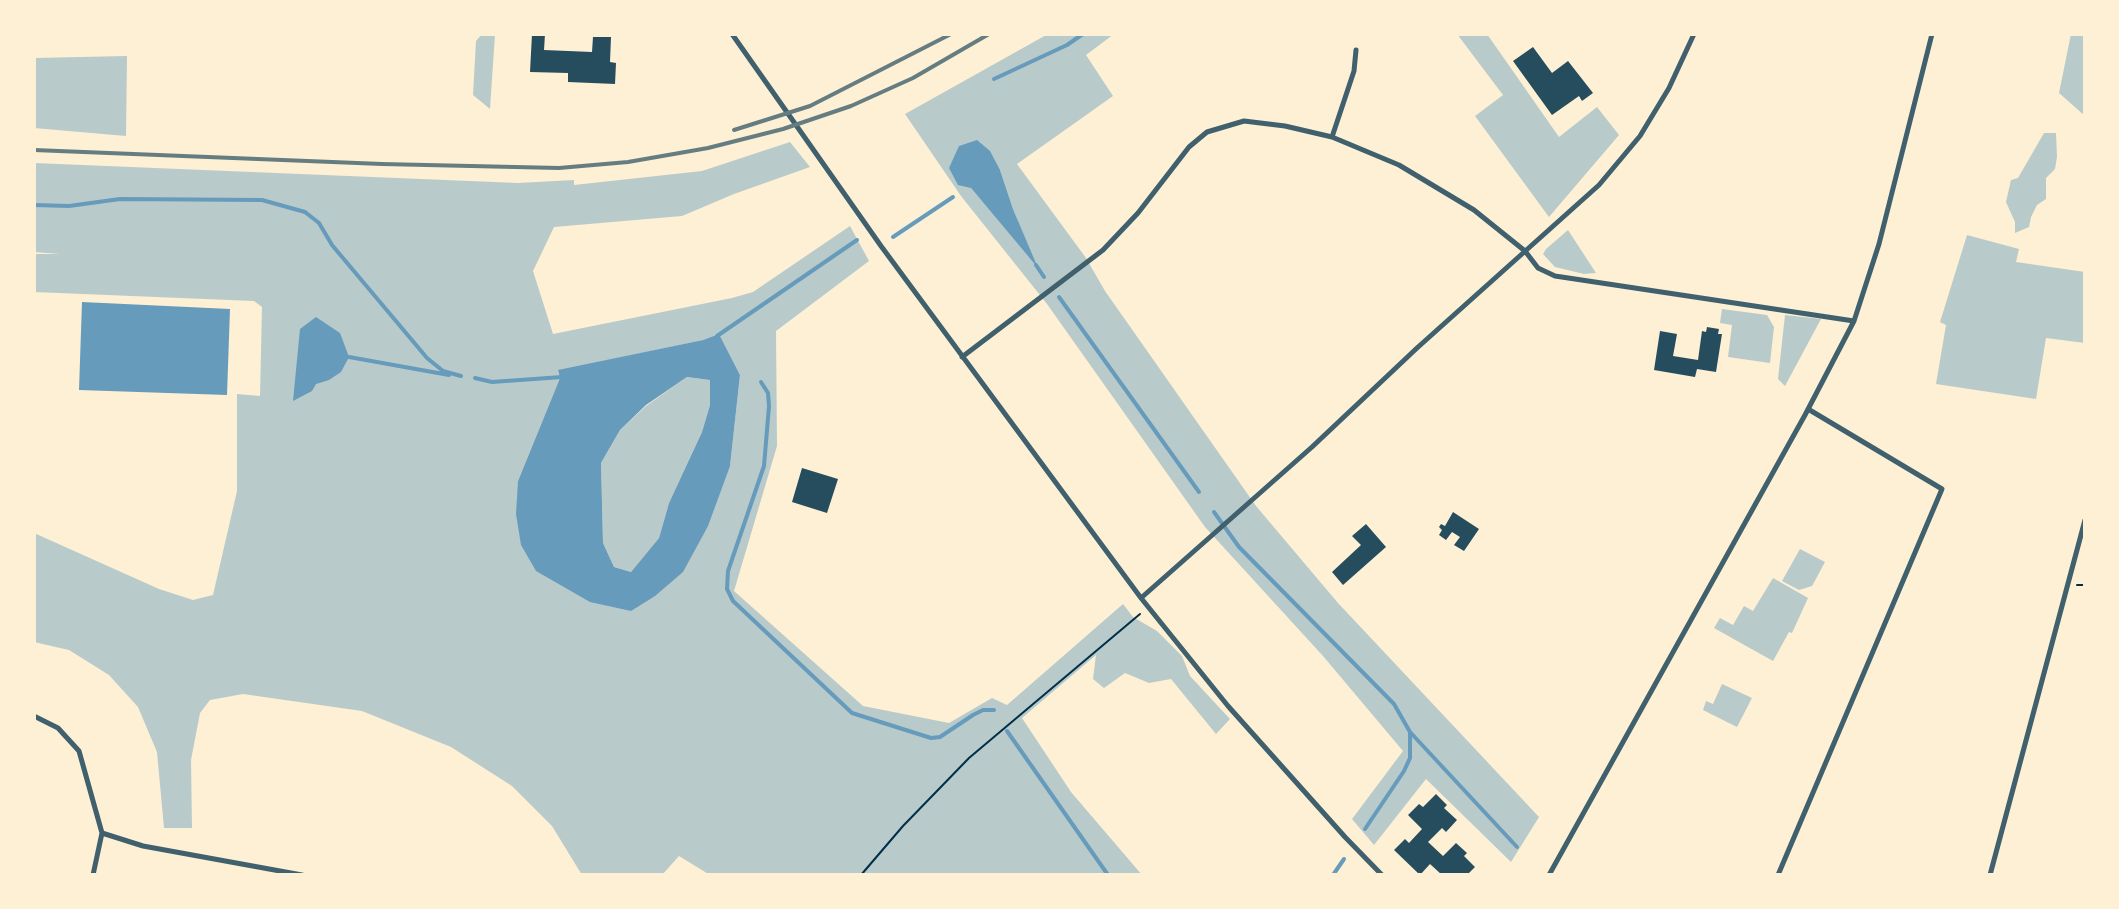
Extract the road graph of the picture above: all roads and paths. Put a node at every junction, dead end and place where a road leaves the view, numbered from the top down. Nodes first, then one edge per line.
1 (732, 34) edge
2 (1694, 34) edge
3 (1932, 34) edge
4 (1356, 50) dead end
5 (1332, 137) junction
6 (1525, 251) junction
7 (1854, 321) junction
8 (962, 357) junction
9 (1808, 409) junction
10 (2085, 520) edge
11 (1141, 598) junction
12 (1148, 607) junction
13 (34, 716) edge
14 (102, 833) junction
15 (279, 873) edge
16 (93, 875) edge
17 (302, 875) edge
18 (861, 875) edge
19 (1382, 875) edge
20 (1549, 875) edge
21 (1778, 875) edge
22 (1990, 875) edge

1 - 8 street
2 - 6 street
3 - 7 street
4 - 5 street
5 - 6 street
5 - 8 street
6 - 7 street
6 - 11 street
7 - 9 street
8 - 11 street
9 - 20 street
9 - 21 street
10 - 22 street
11 - 12 street
12 - 18 path
12 - 19 street
13 - 14 street
14 - 15 street
14 - 16 street
15 - 17 street

